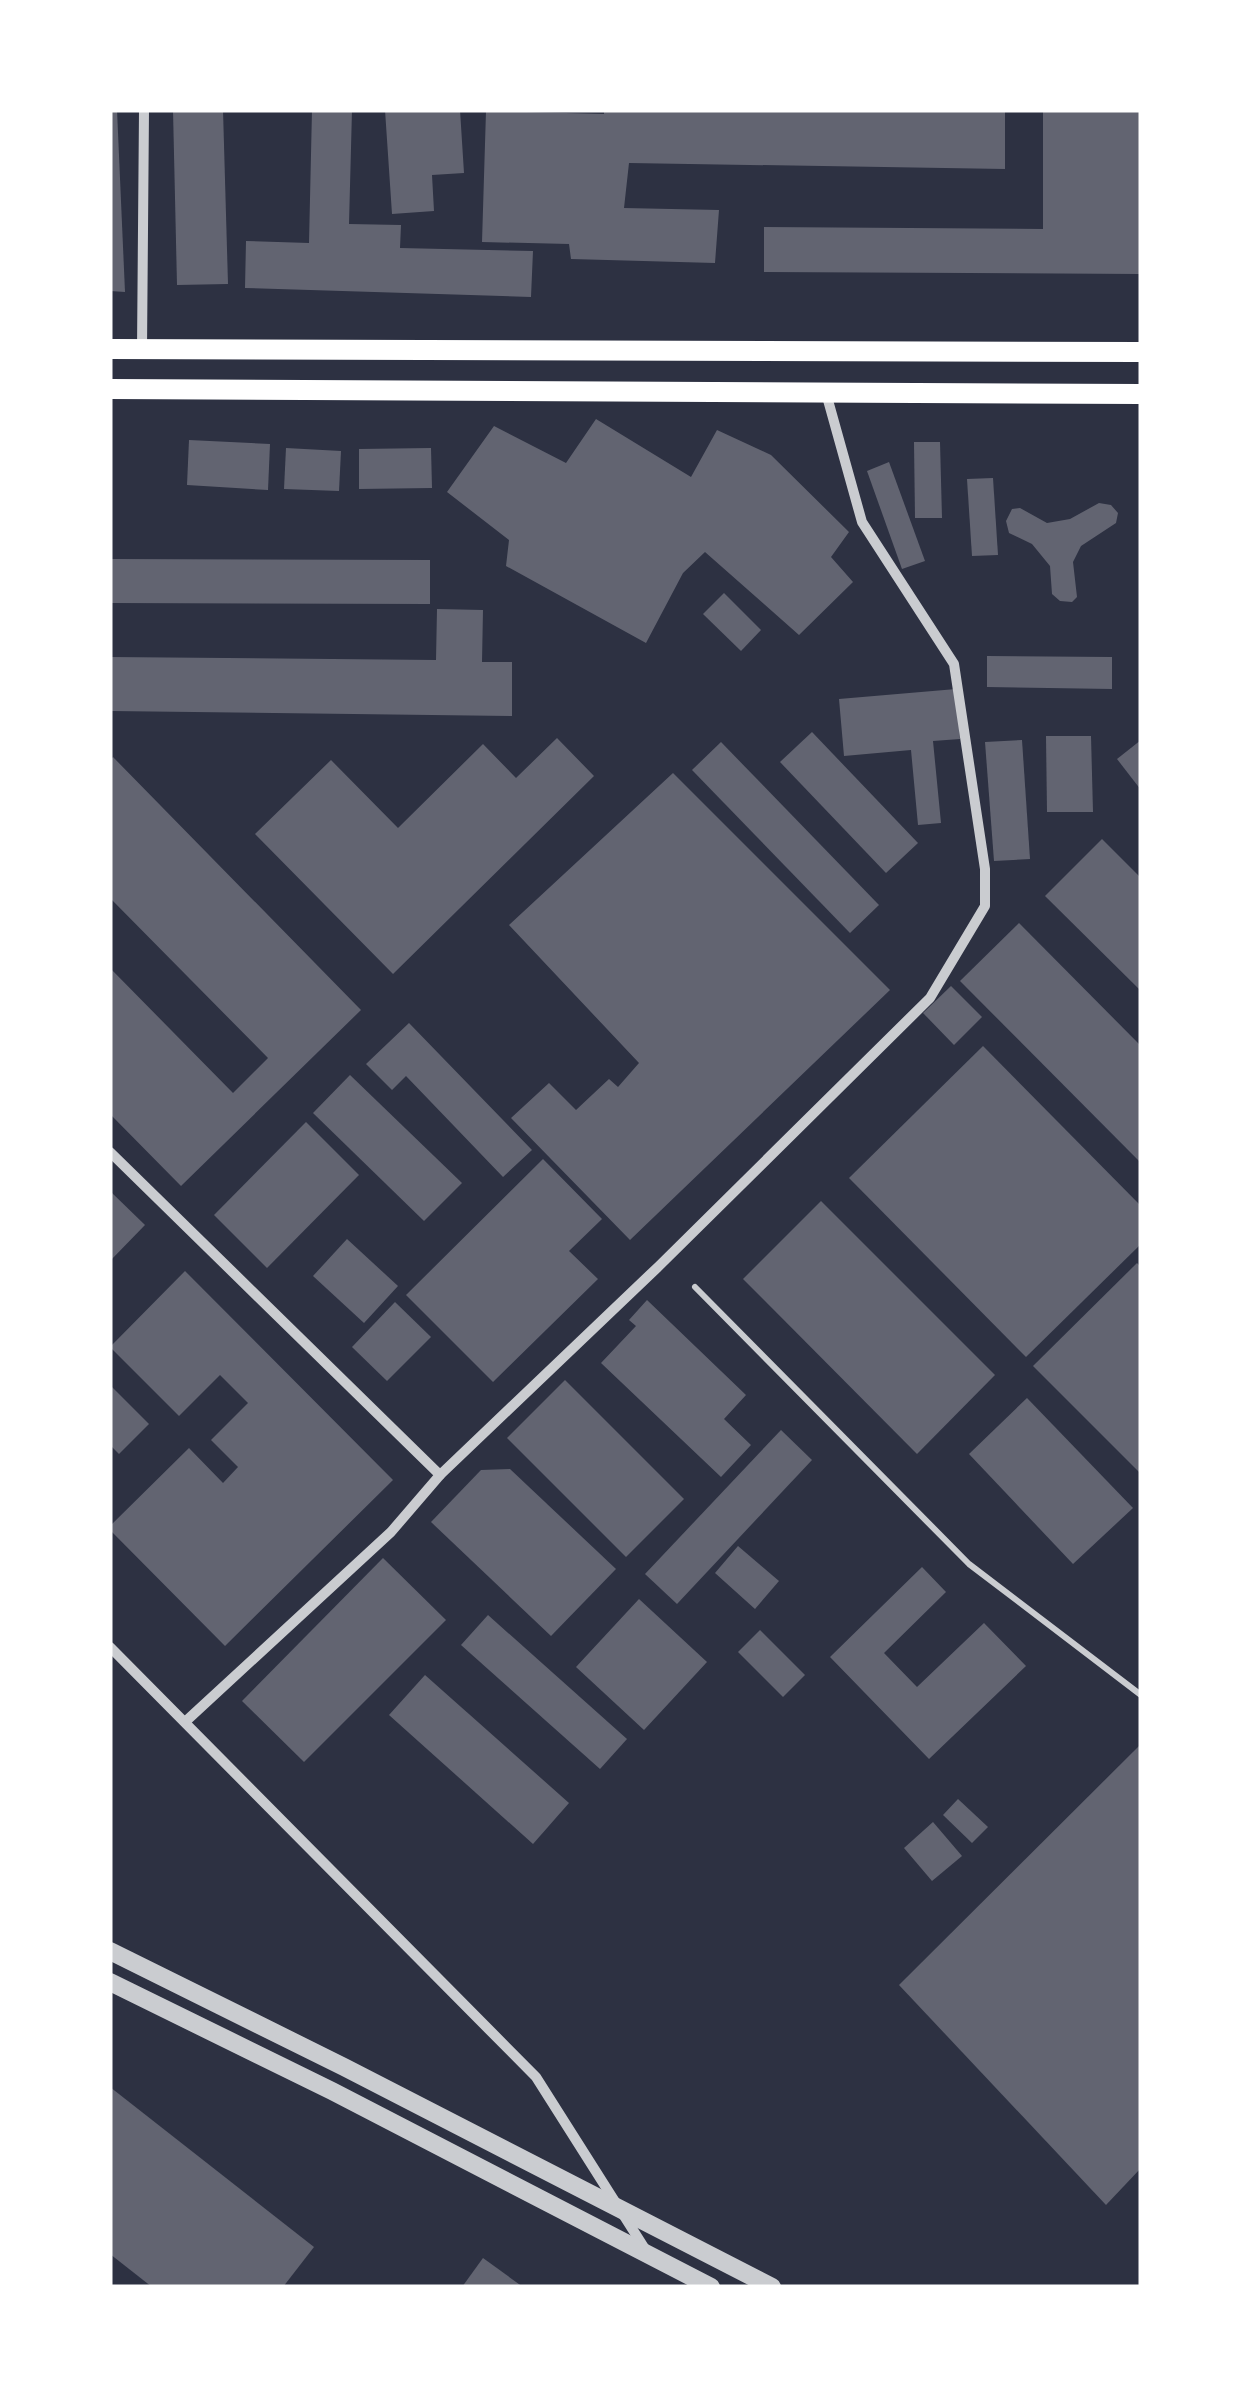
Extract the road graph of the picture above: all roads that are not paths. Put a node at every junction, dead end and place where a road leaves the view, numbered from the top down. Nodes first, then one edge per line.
1 (144, 110) edge
2 (110, 349) edge
3 (142, 349) junction
4 (1141, 352) edge
5 (110, 390) edge
6 (826, 392) junction
7 (1141, 394) edge
8 (110, 1152) edge
9 (695, 1287) dead end
10 (440, 1475) junction
11 (110, 1646) edge
12 (1141, 1695) edge
13 (185, 1722) junction
14 (110, 1951) edge
15 (110, 1982) edge
16 (648, 2254) junction
17 (711, 2287) edge
18 (772, 2287) edge

1 - 3 street
2 - 3 main road
3 - 4 main road
5 - 6 main road
6 - 7 main road
6 - 10 street
8 - 10 street
9 - 12 lane
10 - 13 street
11 - 13 street
13 - 16 street
14 - 18 street
15 - 16 street
16 - 17 street

